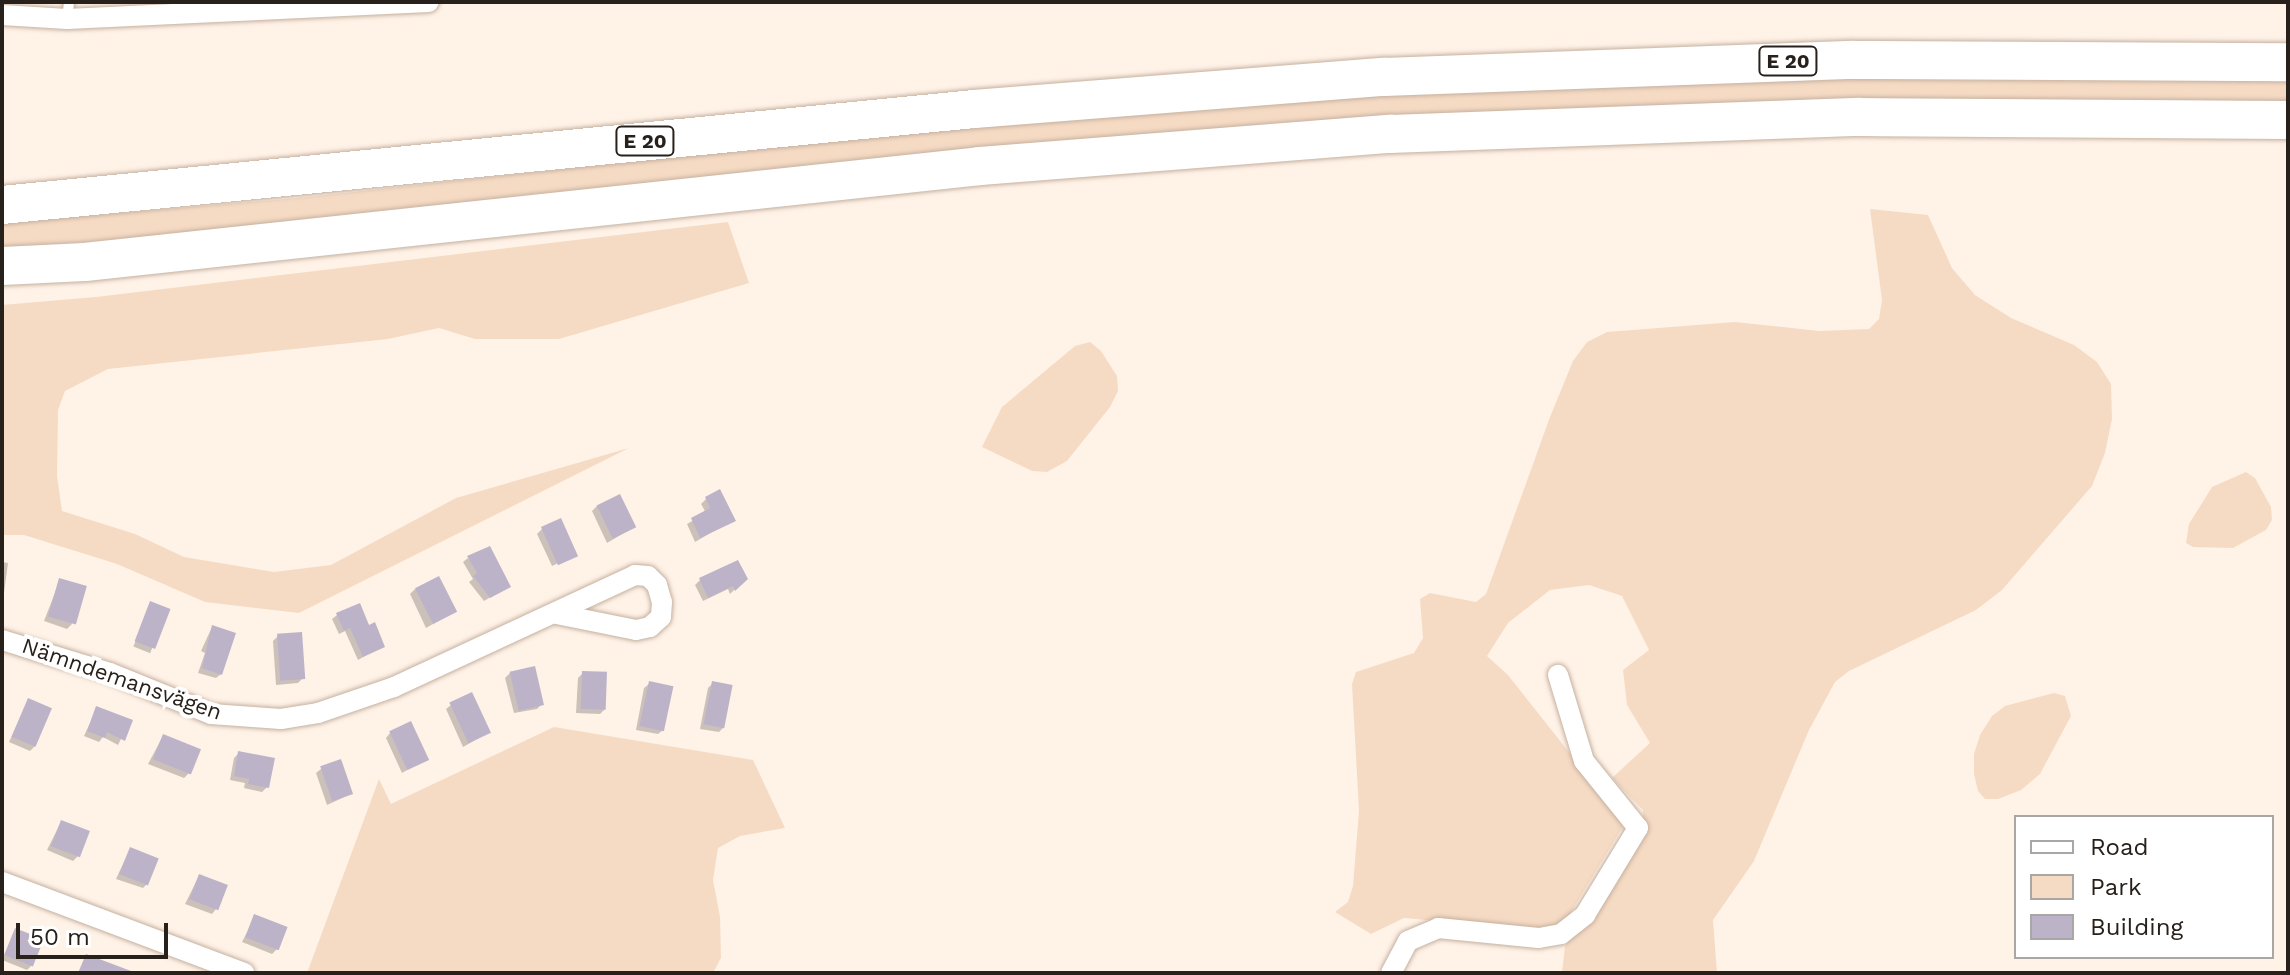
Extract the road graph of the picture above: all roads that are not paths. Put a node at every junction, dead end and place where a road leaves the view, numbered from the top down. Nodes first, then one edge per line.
1 (429, 2) edge
2 (68, 10) edge
3 (2, 15) edge
4 (2288, 62) edge
5 (2288, 120) edge
6 (2, 205) edge
7 (2, 266) edge
8 (557, 614) junction
9 (2, 640) edge
10 (1558, 675) dead end
11 (2, 882) edge
12 (244, 973) edge
13 (1391, 973) edge

1 - 2 street
2 - 3 street
4 - 6 highway, E 20
5 - 7 highway
8 - 8 street, Nämndemansvägen
8 - 9 street, Nämndemansvägen
10 - 13 street
11 - 12 street

